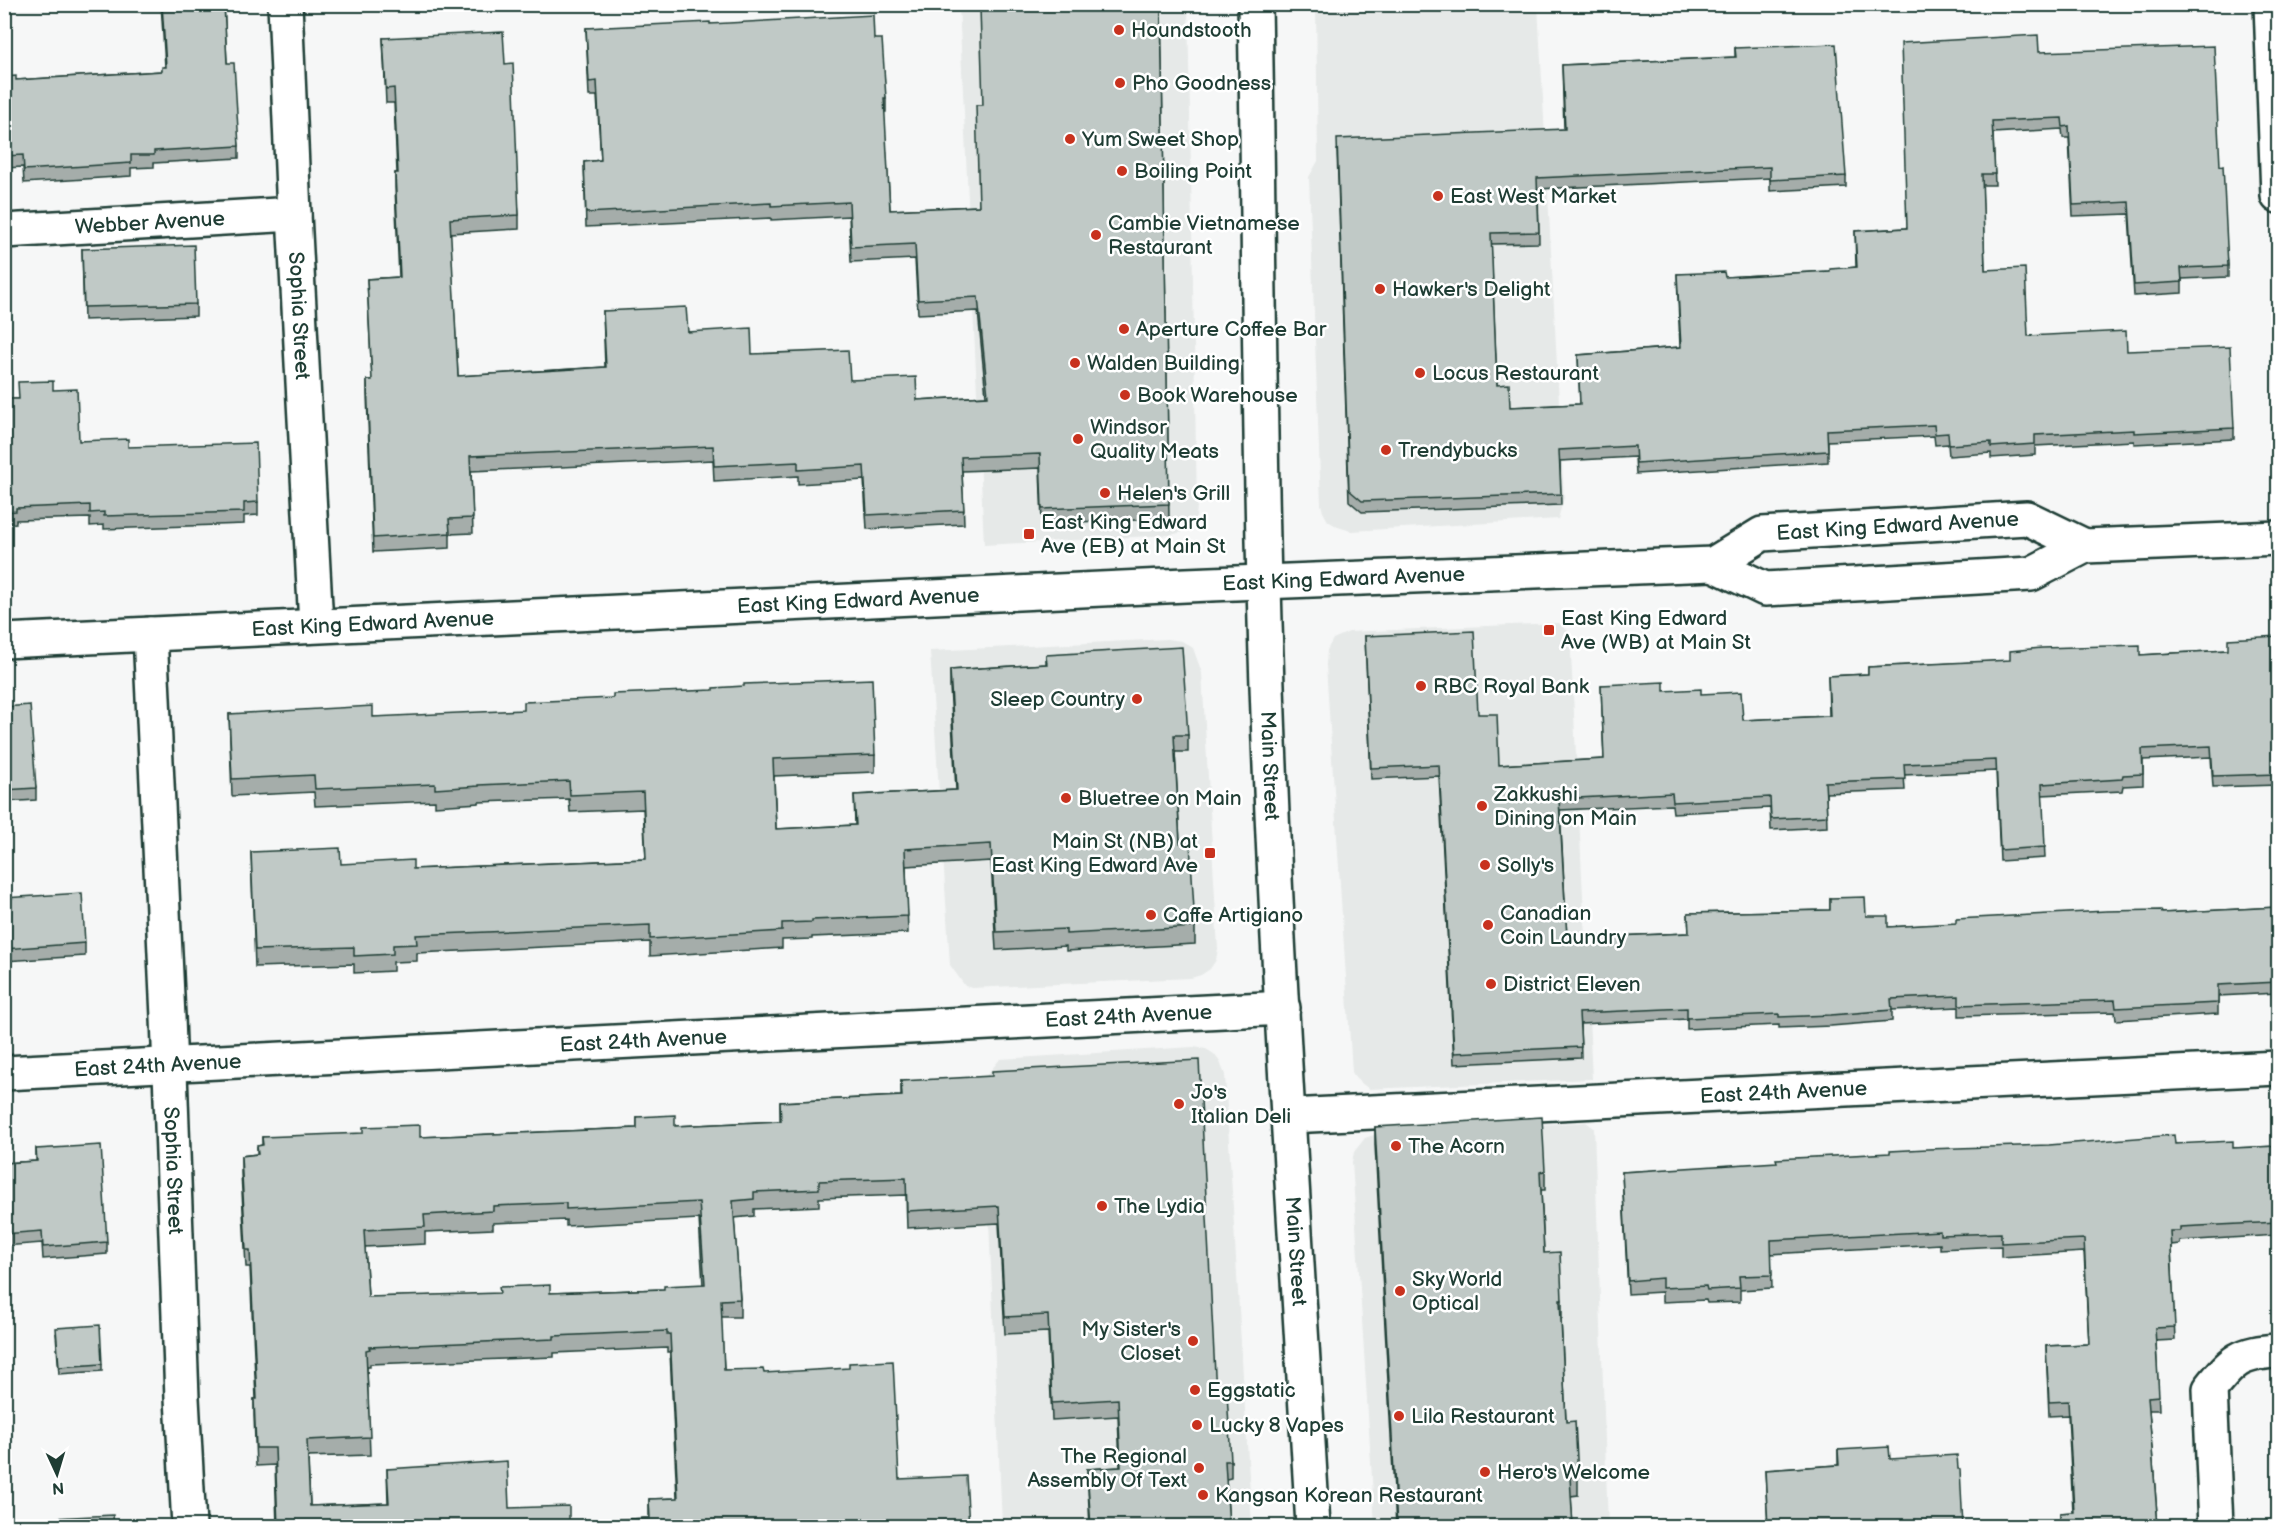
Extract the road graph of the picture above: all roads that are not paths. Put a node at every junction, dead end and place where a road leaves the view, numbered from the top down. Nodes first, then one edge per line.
1 (285, 4) edge
2 (1255, 4) edge
3 (2271, 4) edge
4 (2278, 196) edge
5 (294, 214) junction
6 (4, 231) edge
7 (2278, 538) edge
8 (2085, 546) junction
9 (1713, 564) junction
10 (1264, 582) junction
11 (316, 625) junction
12 (150, 634) junction
13 (4, 641) edge
14 (1283, 1008) junction
15 (170, 1065) junction
16 (2278, 1068) edge
17 (4, 1073) edge
18 (1288, 1116) junction
19 (2278, 1351) edge
20 (189, 1527) edge
21 (1313, 1527) edge
22 (2216, 1527) edge

1 - 5 street, Sophia Street
2 - 10 street, Main Street
3 - 4 street
5 - 6 street, Webber Avenue
5 - 11 street, Sophia Street
7 - 8 street, East King Edward Avenue
8 - 9 street, East King Edward Avenue
8 - 9 street, East King Edward Avenue
9 - 10 street, East King Edward Avenue
10 - 11 street, East King Edward Avenue
10 - 14 street, Main Street
11 - 12 street, East King Edward Avenue
12 - 13 street, East King Edward Avenue
12 - 15 street, Sophia Street
14 - 15 street, East 24th Avenue
14 - 18 street, Main Street
15 - 17 street, East 24th Avenue
15 - 20 street, Sophia Street
16 - 18 street, East 24th Avenue
18 - 21 street, Main Street
19 - 22 street

